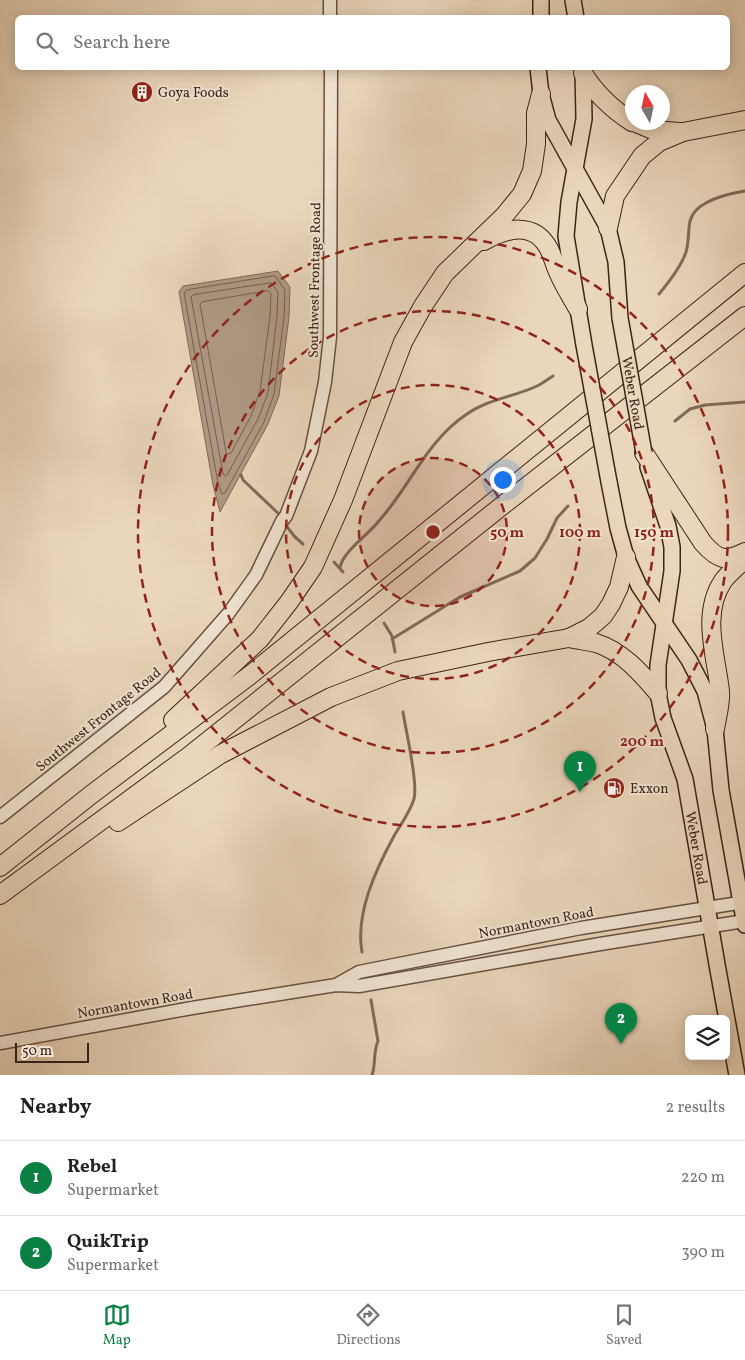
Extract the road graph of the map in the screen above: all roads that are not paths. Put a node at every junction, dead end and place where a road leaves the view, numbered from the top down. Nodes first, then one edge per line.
1 (330, 0) edge
2 (541, 0) edge
3 (574, 0) edge
4 (330, 15) edge
5 (540, 15) edge
6 (576, 15) edge
7 (331, 70) edge
8 (538, 70) edge
9 (583, 70) edge
10 (541, 94) junction
11 (625, 116) edge
12 (745, 120) edge
13 (653, 130) edge
14 (683, 132) junction
15 (574, 167) junction
16 (608, 228) junction
17 (468, 251) junction
18 (745, 273) edge
19 (578, 309) junction
20 (745, 316) edge
21 (644, 453) junction
22 (745, 552) edge
23 (626, 558) junction
24 (745, 560) edge
25 (664, 624) junction
26 (568, 638) junction
27 (658, 693) junction
28 (715, 729) junction
29 (92, 794) junction
30 (0, 817) edge
31 (0, 867) edge
32 (0, 895) edge
33 (0, 899) edge
34 (743, 902) edge
35 (707, 908) junction
36 (745, 921) edge
37 (745, 925) edge
38 (710, 927) junction
39 (336, 985) junction
40 (0, 1043) edge
41 (738, 1075) edge

1 - 4 street
2 - 5 main road
3 - 6 main road
7 - 30 street, Southwest Frontage Road
8 - 10 main road, Weber Road
9 - 11 highway
9 - 15 main road
10 - 15 main road, Weber Road
10 - 17 highway
12 - 14 highway
13 - 14 highway
14 - 16 highway
15 - 16 main road, Weber Road
15 - 19 main road
16 - 21 main road, Weber Road, bridge
17 - 19 highway
17 - 29 highway
18 - 29 highway
19 - 23 main road, bridge
20 - 32 highway
21 - 22 highway
21 - 25 main road, Weber Road
23 - 25 main road
23 - 26 highway
24 - 28 highway
25 - 27 main road, Weber Road
25 - 28 main road
26 - 27 highway
26 - 33 highway
27 - 35 main road, Weber Road
28 - 34 main road
29 - 31 highway
34 - 35 street, Normantown Road
34 - 36 main road
35 - 38 main road, Weber Road
35 - 39 street, Normantown Road
36 - 37 main road
36 - 38 street, Normantown Road
38 - 39 street, Normantown Road
38 - 41 main road, Weber Road
39 - 40 street, Normantown Road

